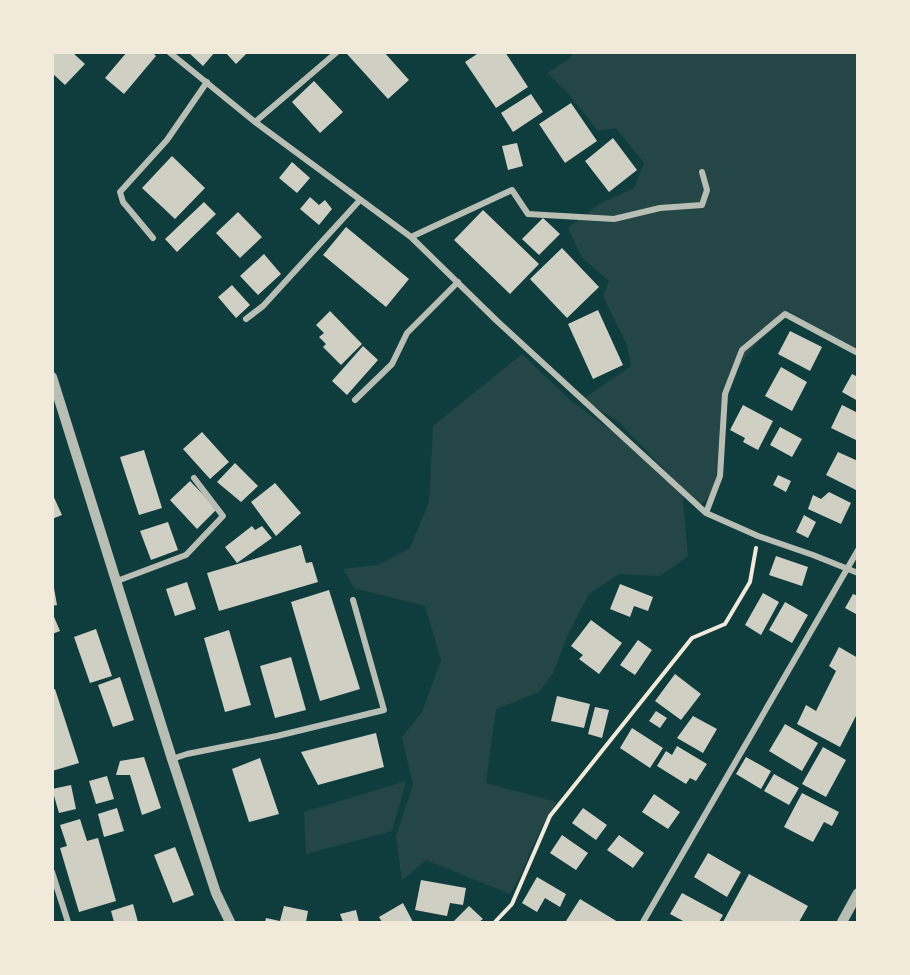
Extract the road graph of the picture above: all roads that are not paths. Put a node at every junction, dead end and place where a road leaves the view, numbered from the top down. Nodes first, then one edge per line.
1 (169, 52) edge
2 (337, 52) edge
3 (207, 82) junction
4 (255, 122) junction
5 (702, 172) dead end
6 (360, 200) junction
7 (411, 237) junction
8 (153, 238) dead end
9 (458, 282) junction
10 (246, 318) dead end
11 (858, 352) edge
12 (52, 377) edge
13 (355, 400) dead end
14 (56, 404) edge
15 (194, 478) dead end
16 (706, 513) junction
17 (858, 550) edge
18 (847, 570) junction
19 (858, 573) edge
20 (117, 581) junction
21 (352, 600) dead end
22 (172, 759) junction
23 (52, 872) edge
24 (858, 893) edge
25 (68, 922) edge
26 (230, 922) edge
27 (643, 922) edge
28 (842, 922) edge

1 - 3 street
2 - 4 street
3 - 4 street
3 - 8 street
4 - 6 street
5 - 7 street
6 - 7 street
6 - 10 street
7 - 9 street
9 - 13 street
9 - 16 street
11 - 16 street
12 - 14 street
14 - 20 street
15 - 20 street
16 - 18 street
17 - 18 street
18 - 19 street
18 - 27 street
20 - 22 street
21 - 22 street
22 - 26 street
23 - 25 street
24 - 28 street

